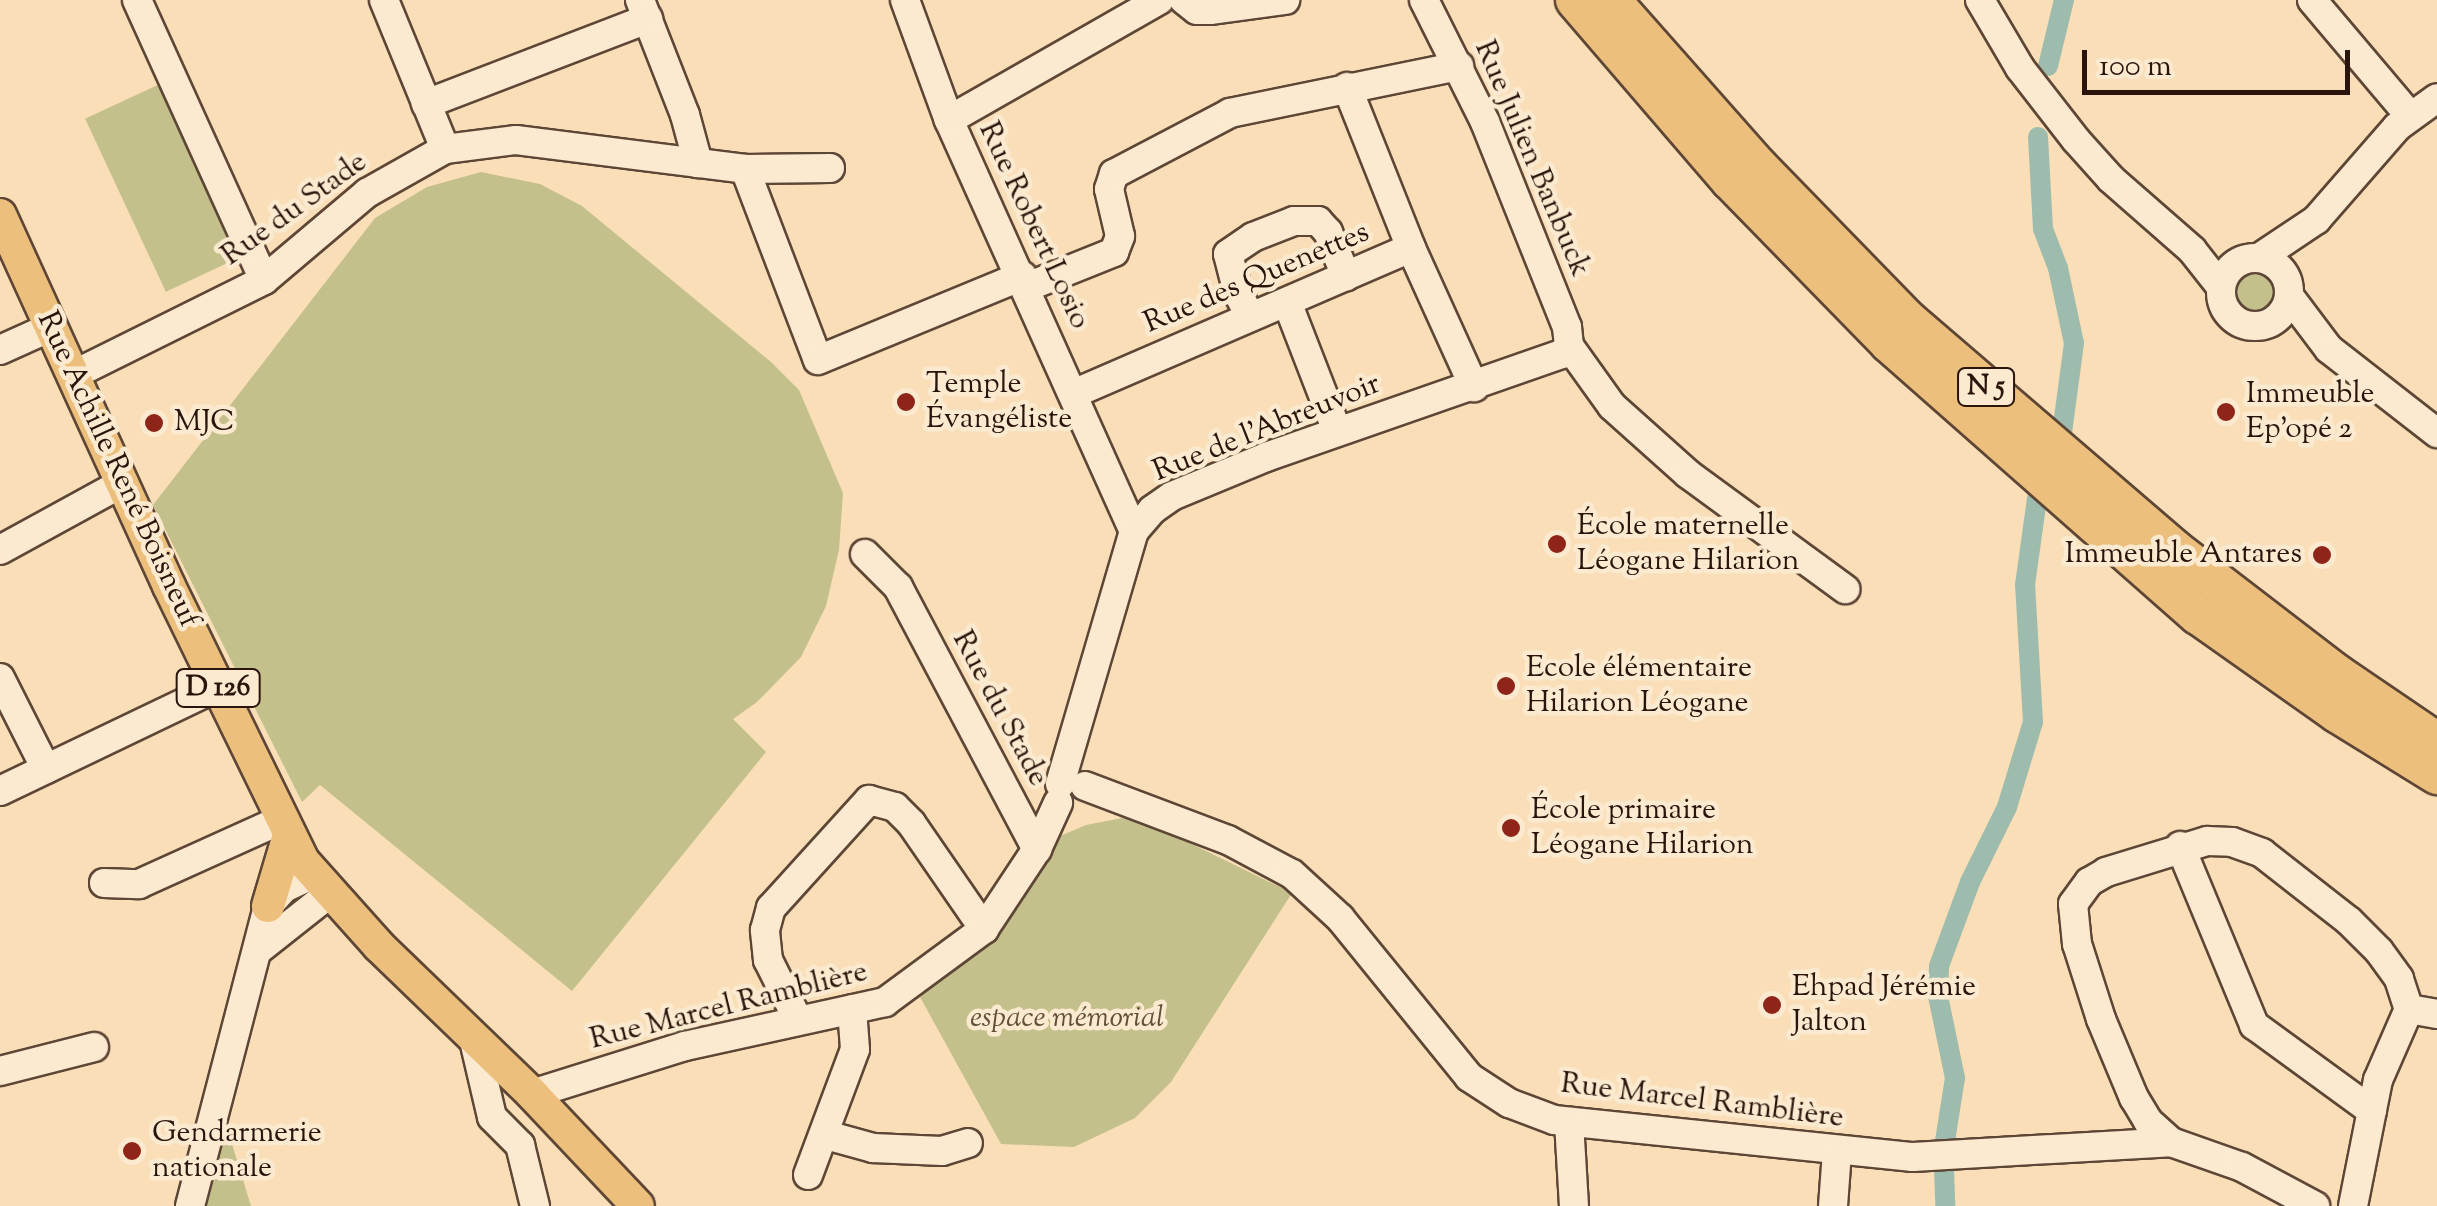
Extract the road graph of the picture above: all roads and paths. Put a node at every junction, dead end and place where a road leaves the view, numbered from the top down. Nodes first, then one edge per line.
1 (137, 0) edge
2 (384, 0) edge
3 (905, 0) edge
4 (1160, 0) edge
5 (1184, 0) edge
6 (1285, 0) edge
7 (1424, 0) edge
8 (1550, 0) edge
9 (1566, 0) edge
10 (1576, 0) edge
11 (1611, 0) edge
12 (1980, 0) edge
13 (2312, 0) edge
14 (644, 10) edge
15 (1597, 36) junction
16 (1459, 66) junction
17 (1347, 87) junction
18 (2437, 98) edge
19 (426, 104) junction
20 (1671, 112) junction
21 (2410, 116) junction
22 (949, 120) junction
23 (445, 149) junction
24 (698, 163) junction
25 (745, 168) junction
26 (830, 168) dead end
27 (0, 216) edge
28 (2316, 220) junction
29 (1411, 248) junction
30 (2192, 250) junction
31 (2248, 260) junction
32 (1346, 276) junction
33 (264, 280) junction
34 (1024, 282) junction
35 (2220, 287) junction
36 (2288, 288) junction
37 (1287, 302) junction
38 (1250, 316) junction
39 (2266, 325) junction
40 (50, 328) junction
41 (1570, 346) junction
42 (2329, 349) junction
43 (0, 350) edge
44 (73, 375) junction
45 (1474, 387) junction
46 (1073, 394) junction
47 (1338, 431) junction
48 (2437, 433) edge
49 (124, 482) junction
50 (1134, 531) junction
51 (0, 550) edge
52 (864, 554) dead end
53 (1845, 588) dead end
54 (0, 678) edge
55 (217, 686) junction
56 (2375, 718) junction
57 (2437, 726) edge
58 (2437, 742) edge
59 (46, 769) junction
60 (2420, 776) edge
61 (0, 792) edge
62 (1071, 796) junction
63 (2437, 802) edge
64 (285, 828) junction
65 (1042, 840) junction
66 (2180, 846) junction
67 (104, 883) dead end
68 (321, 884) junction
69 (268, 906) junction
70 (984, 929) junction
71 (258, 950) junction
72 (852, 1008) junction
73 (2409, 1008) junction
74 (2437, 1014) edge
75 (798, 1020) junction
76 (473, 1036) junction
77 (94, 1047) dead end
78 (0, 1070) edge
79 (532, 1094) junction
80 (2372, 1111) junction
81 (1569, 1122) junction
82 (826, 1135) junction
83 (2171, 1142) junction
84 (968, 1143) dead end
85 (1837, 1151) junction
86 (808, 1175) dead end
87 (190, 1206) edge
88 (535, 1206) edge
89 (637, 1206) edge
90 (1574, 1206) edge
91 (1833, 1206) edge
92 (2315, 1206) edge
93 (2353, 1206) edge

1 - 33 street
2 - 19 street
3 - 22 street, Rue Robert Losio
4 - 22 street
5 - 6 street
7 - 16 street, Rue Julien Banbuck
8 - 15 highway
9 - 15 highway
10 - 20 highway, N 5
11 - 56 highway, N 5
12 - 30 street
13 - 21 street
14 - 19 street
14 - 24 street
15 - 20 highway
16 - 17 street
16 - 41 street, Rue Julien Banbuck
17 - 29 street
17 - 34 street
18 - 21 street
19 - 23 street
20 - 56 highway, N 5
21 - 28 street
22 - 34 street, Rue Robert Losio
23 - 24 street, Rue du Stade
23 - 33 street, Rue du Stade
24 - 25 street, Rue du Stade
25 - 26 street, Rue du Stade
25 - 34 street
27 - 40 main road, Rue Achille René Boisneuf / D 126
28 - 31 street
28 - 36 street
29 - 32 street, Rue des Quenettes
29 - 45 street
30 - 31 street
30 - 35 street
31 - 35 street
31 - 36 street
32 - 37 street, Rue des Quenettes
32 - 38 street
33 - 44 street, Rue du Stade
34 - 46 street, Rue Robert Losio
35 - 39 street
36 - 39 street
36 - 42 street
37 - 38 street, Rue des Quenettes
37 - 47 street
38 - 46 street, Rue des Quenettes
39 - 42 street
40 - 43 street
40 - 44 main road, Rue Achille René Boisneuf / D 126
41 - 45 street, Rue de l'Abreuvoir
41 - 53 street, Rue Julien Banbuck
42 - 48 street
44 - 49 main road, Rue Achille René Boisneuf / D 126
45 - 47 street, Rue de l'Abreuvoir
46 - 50 street, Rue Robert Losio
47 - 50 street, Rue de l'Abreuvoir
49 - 51 street
49 - 55 main road, Rue Achille René Boisneuf / D 126
50 - 62 street
52 - 65 street, Rue du Stade
54 - 59 street
55 - 59 street
55 - 64 main road, Rue Achille René Boisneuf / D 126
56 - 57 highway
56 - 58 highway, N 5
56 - 60 highway
59 - 61 street
60 - 63 highway
62 - 65 street, Rue Marcel Ramblière
62 - 81 street, Rue Marcel Ramblière
64 - 67 street
64 - 68 main road, Rue Achille René Boisneuf / D 126
64 - 69 main road
65 - 70 street, Rue Marcel Ramblière
66 - 73 street
66 - 80 street
66 - 83 street
68 - 69 street
68 - 71 street
68 - 76 main road, Rue Achille René Boisneuf / D 126
69 - 71 street
70 - 72 street, Rue Marcel Ramblière
70 - 75 street
71 - 87 street
72 - 75 street, Rue Marcel Ramblière
72 - 82 street
73 - 74 street
73 - 80 street
75 - 79 street, Rue Marcel Ramblière
76 - 79 main road, Rue Achille René Boisneuf / D 126
76 - 88 street
77 - 78 street
79 - 89 main road, D 126
80 - 93 street
81 - 85 street, Rue Marcel Ramblière
81 - 90 street
82 - 84 street
82 - 86 street
83 - 85 street, Rue Marcel Ramblière
83 - 92 street, Rue Marcel Ramblière
85 - 91 street

